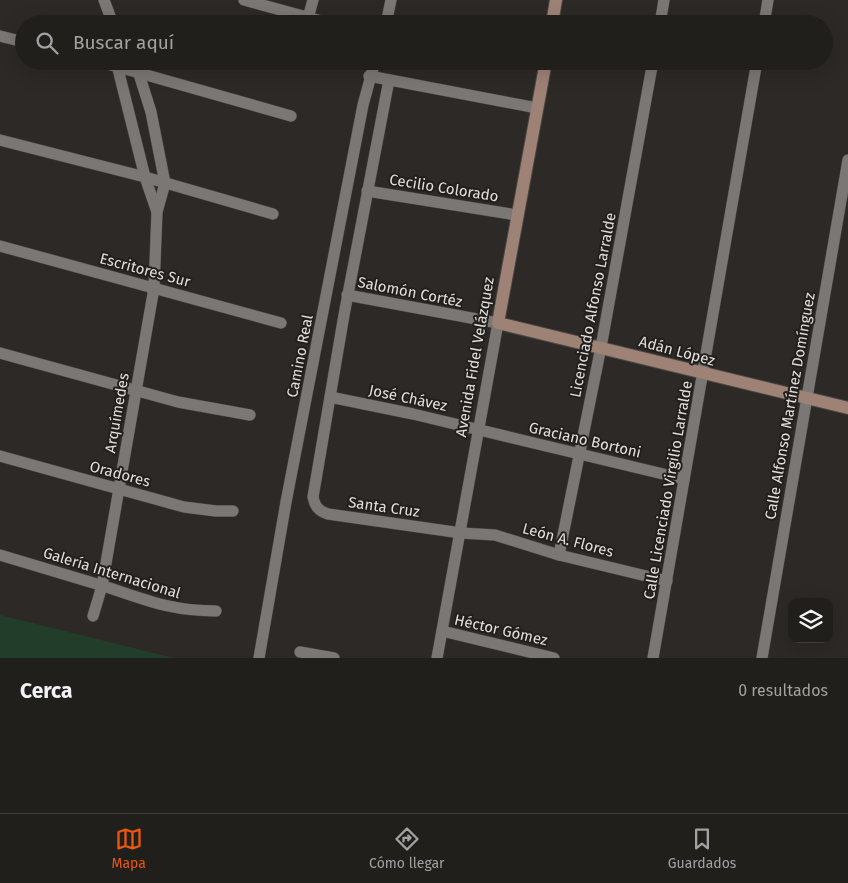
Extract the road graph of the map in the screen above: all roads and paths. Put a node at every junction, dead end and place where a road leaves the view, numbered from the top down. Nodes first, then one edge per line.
1 (104, 0) edge
2 (244, 0) edge
3 (312, 0) edge
4 (391, 0) edge
5 (556, 0) edge
6 (664, 0) edge
7 (768, 0) edge
8 (109, 15) edge
9 (297, 15) edge
10 (309, 15) edge
11 (388, 15) edge
12 (554, 15) edge
13 (662, 15) edge
14 (766, 15) edge
15 (0, 36) edge
16 (15, 40) edge
17 (117, 70) edge
18 (130, 70) edge
19 (137, 70) edge
20 (372, 70) edge
21 (544, 70) edge
22 (651, 70) edge
23 (755, 70) edge
24 (139, 74) junction
25 (370, 76) junction
26 (389, 80) junction
27 (537, 108) junction
28 (292, 116) dead end
29 (0, 140) edge
30 (848, 160) edge
31 (144, 177) junction
32 (165, 183) junction
33 (367, 191) junction
34 (157, 212) junction
35 (273, 214) dead end
36 (517, 216) junction
37 (0, 246) edge
38 (154, 288) junction
39 (347, 295) junction
40 (282, 323) dead end
41 (498, 323) junction
42 (601, 347) junction
43 (0, 353) edge
44 (703, 375) junction
45 (135, 391) junction
46 (330, 397) junction
47 (807, 399) junction
48 (848, 408) edge
49 (250, 415) dead end
50 (479, 430) junction
51 (579, 454) junction
52 (0, 456) edge
53 (684, 479) junction
54 (118, 490) junction
55 (233, 511) dead end
56 (461, 533) junction
57 (559, 554) junction
58 (0, 555) edge
59 (667, 581) junction
60 (102, 586) junction
61 (216, 611) dead end
62 (93, 616) dead end
63 (442, 631) junction
64 (300, 652) dead end
65 (259, 658) edge
66 (334, 658) edge
67 (437, 658) edge
68 (554, 658) edge
69 (653, 658) edge
70 (762, 658) edge

1 - 8 street
2 - 9 street
3 - 10 street
4 - 11 street
5 - 12 street
6 - 13 street
7 - 14 street
15 - 16 street
17 - 31 street, Arquímedes
18 - 24 street
19 - 24 street, Arquímedes
20 - 25 street, Camino Real
21 - 27 street, Avenida Fidel Velázquez
22 - 42 street, Licenciado Alfonso Larralde
23 - 44 street, Calle Licenciado Virgilio Larralde
24 - 28 street
24 - 32 street, Arquímedes
25 - 26 street
25 - 65 street, Camino Real
26 - 27 street
26 - 33 street
27 - 36 street, Avenida Fidel Velázquez
29 - 31 street
30 - 47 street, Calle Alfonso Martínez Domínguez
31 - 32 street
31 - 34 street, Arquímedes
32 - 34 street, Arquímedes
32 - 35 street
33 - 36 street, Cecilio Colorado
33 - 39 street
34 - 38 street, Arquímedes
36 - 41 street, Avenida Fidel Velázquez
37 - 38 street, Escritores Sur
38 - 40 street, Escritores Sur
38 - 45 street, Arquímedes
39 - 41 street, Salomón Cortéz
39 - 46 street
41 - 42 street, Adán López
41 - 50 street, Avenida Fidel Velázquez
42 - 44 street, Adán López
42 - 51 street, Licenciado Alfonso Larralde
43 - 45 street
44 - 47 street, Adán López
44 - 53 street, Calle Licenciado Virgilio Larralde
45 - 49 street
45 - 54 street, Arquímedes
46 - 50 street, José Chávez
46 - 56 street, Santa Cruz
47 - 48 street, Adán López
47 - 70 street, Calle Alfonso Martínez Domínguez
50 - 51 street, Graciano Bortoni
50 - 56 street, Avenida Fidel Velázquez
51 - 53 street, Graciano Bortoni
51 - 57 street, Licenciado Alfonso Larralde
52 - 54 street, Oradores
53 - 59 street, Calle Licenciado Virgilio Larralde
54 - 55 street, Oradores
54 - 60 street, Arquímedes
56 - 57 street, León A. Flores
56 - 63 street, Avenida Fidel Velázquez
57 - 59 street, León A. Flores
58 - 60 street, Galería Internacional
59 - 69 street, Calle Licenciado Virgilio Larralde
60 - 61 street, Galería Internacional
60 - 62 street, Arquímedes
63 - 67 street, Avenida Fidel Velázquez
63 - 68 street, Héctor Gómez
64 - 66 street

